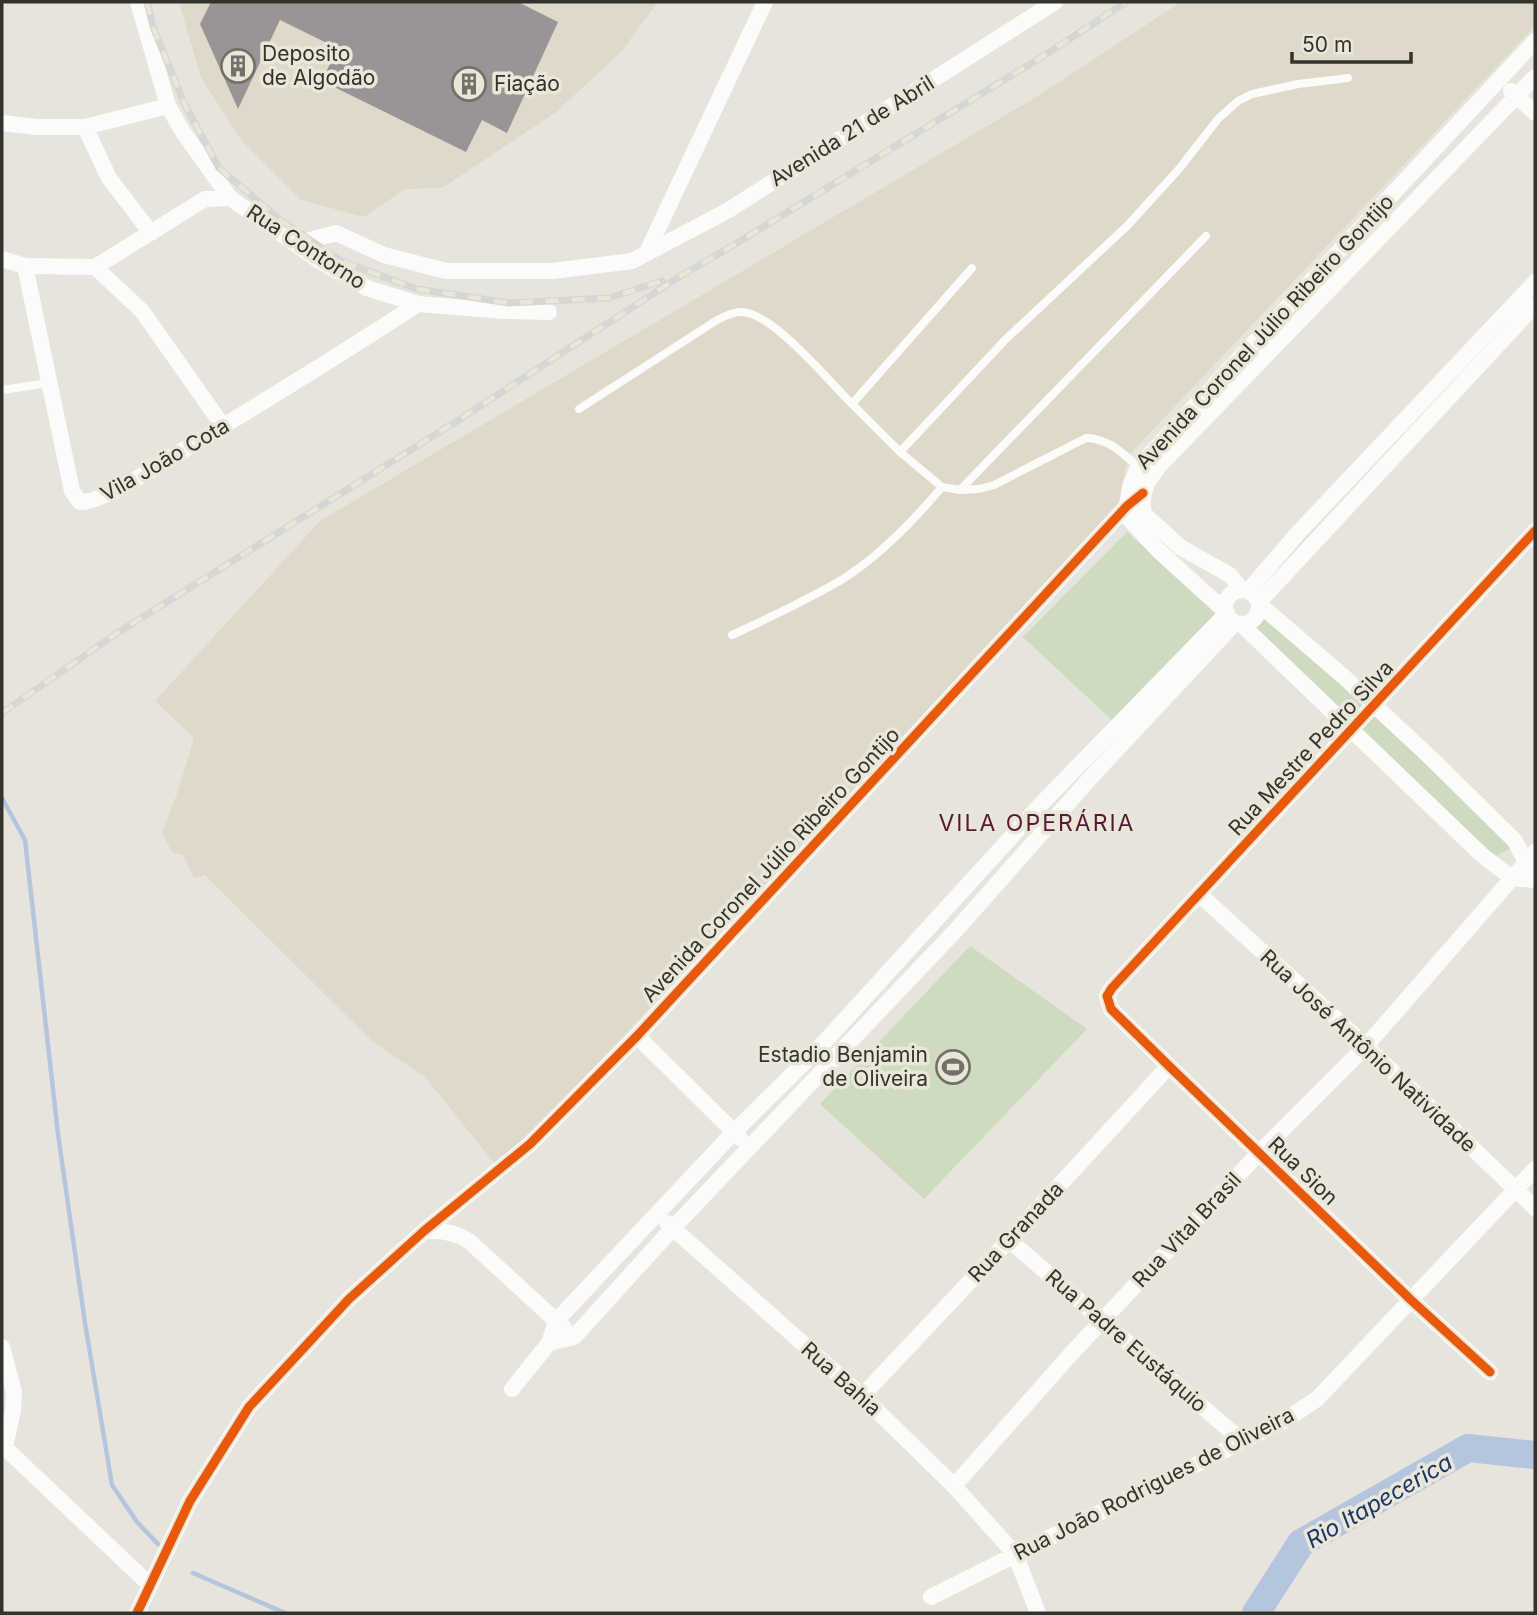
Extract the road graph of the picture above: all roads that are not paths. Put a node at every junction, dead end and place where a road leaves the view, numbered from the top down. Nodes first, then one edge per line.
1 (138, 2) edge
2 (765, 2) edge
3 (1055, 2) edge
4 (1535, 41) edge
5 (1535, 77) edge
6 (1348, 78) dead end
7 (1499, 80) junction
8 (1517, 97) junction
9 (168, 106) junction
10 (1535, 113) edge
11 (2, 123) edge
12 (86, 127) junction
13 (230, 198) junction
14 (1377, 210) junction
15 (1394, 225) junction
16 (151, 233) junction
17 (1206, 236) dead end
18 (300, 247) junction
19 (646, 254) junction
20 (2, 259) edge
21 (25, 266) junction
22 (95, 267) junction
23 (972, 268) dead end
24 (1535, 282) edge
25 (418, 304) junction
26 (1535, 306) edge
27 (549, 312) dead end
28 (1503, 316) junction
29 (1516, 327) junction
30 (1260, 335) junction
31 (1275, 348) junction
32 (49, 383) junction
33 (2, 390) edge
34 (852, 404) junction
35 (579, 409) dead end
36 (223, 426) junction
37 (1377, 449) junction
38 (900, 452) junction
39 (1391, 461) junction
40 (1145, 472) junction
41 (942, 487) junction
42 (960, 490) junction
43 (1143, 493) junction
44 (1127, 506) junction
45 (1535, 531) edge
46 (1252, 597) junction
47 (1232, 618) junction
48 (732, 635) dead end
49 (1375, 705) junction
50 (1350, 730) junction
51 (1087, 770) junction
52 (1531, 856) edge
53 (1512, 878) junction
54 (1535, 881) edge
55 (1199, 894) junction
56 (1112, 988) joint
57 (637, 1036) junction
58 (1366, 1045) junction
59 (1169, 1066) junction
60 (734, 1132) junction
61 (749, 1147) junction
62 (1259, 1153) junction
63 (1535, 1169) edge
64 (1516, 1190) junction
65 (1535, 1208) edge
66 (657, 1215) junction
67 (673, 1228) junction
68 (424, 1231) junction
69 (1009, 1240) junction
70 (1412, 1300) junction
71 (556, 1321) junction
72 (1102, 1321) junction
73 (574, 1337) junction
74 (549, 1343) junction
75 (2, 1347) edge
76 (1490, 1372) dead end
77 (512, 1389) dead end
78 (862, 1396) junction
79 (1242, 1441) junction
80 (3, 1446) edge
81 (954, 1486) junction
82 (1015, 1554) junction
83 (150, 1585) junction
84 (931, 1597) dead end
85 (137, 1613) edge
86 (1038, 1613) edge

1 - 9 street, Rua Contorno
2 - 19 street
3 - 19 street, Avenida 21 de Abril
4 - 7 street, Avenida Coronel Júlio Ribeiro Gontijo
5 - 8 street, Avenida Coronel Júlio Ribeiro Gontijo
6 - 38 lane
7 - 8 street
7 - 14 street, Avenida Coronel Júlio Ribeiro Gontijo
8 - 10 street
8 - 15 street, Avenida Coronel Júlio Ribeiro Gontijo
9 - 12 street
9 - 13 street, Rua Contorno
11 - 12 street
12 - 16 street
13 - 16 street
13 - 18 street, Rua Contorno
14 - 15 street
14 - 30 street, Avenida Coronel Júlio Ribeiro Gontijo
15 - 31 street, Avenida Coronel Júlio Ribeiro Gontijo
16 - 22 street
17 - 42 lane
18 - 19 street, Avenida 21 de Abril
18 - 25 street, Rua Contorno
20 - 21 street
21 - 22 street
21 - 32 street, Vila João Cota
22 - 36 street
23 - 34 lane
24 - 28 street
25 - 27 street, Rua Contorno
25 - 36 street, Vila João Cota
26 - 29 street
28 - 29 street
28 - 37 street
29 - 39 street
30 - 31 street
30 - 40 street, Avenida Coronel Júlio Ribeiro Gontijo
31 - 40 street, Avenida Coronel Júlio Ribeiro Gontijo
32 - 33 lane
32 - 36 street, Vila João Cota
34 - 35 lane
34 - 38 lane
37 - 39 street
37 - 46 street
38 - 41 lane
39 - 46 street
40 - 42 lane
40 - 43 street, Avenida Coronel Júlio Ribeiro Gontijo
40 - 44 street, Avenida Coronel Júlio Ribeiro Gontijo
41 - 42 lane
41 - 48 lane
43 - 44 street
43 - 46 street, Avenida Coronel Júlio Ribeiro Gontijo
44 - 47 street
44 - 57 street, Avenida Coronel Júlio Ribeiro Gontijo
45 - 49 street, Rua Mestre Pedro Silva
46 - 47 street
46 - 47 street
46 - 49 street
47 - 50 street
47 - 51 street
49 - 50 street, Rua Mestre Pedro Silva
49 - 52 street
50 - 53 street
50 - 55 street, Rua Mestre Pedro Silva
51 - 60 street
51 - 61 street
52 - 53 street, Rua Vital Brasil
52 - 54 street
53 - 54 street
53 - 58 street, Rua Vital Brasil
55 - 56 street, Rua Mestre Pedro Silva
55 - 58 street, Rua José Antônio Natividade
56 - 59 street, Rua Sion
57 - 60 street
57 - 68 street, Avenida Coronel Júlio Ribeiro Gontijo
58 - 62 street, Rua Vital Brasil
58 - 64 street, Rua José Antônio Natividade
59 - 62 street, Rua Sion
59 - 69 street, Rua Granada
60 - 61 street
60 - 66 street
61 - 67 street
62 - 70 street, Rua Sion
62 - 72 street, Rua Vital Brasil
63 - 64 street, Rua João Rodrigues de Oliveira
64 - 65 street, Rua José Antônio Natividade
64 - 70 street, Rua João Rodrigues de Oliveira
66 - 67 street, Rua Bahia
66 - 71 street
67 - 73 street
67 - 78 street, Rua Bahia
68 - 71 street
68 - 83 street, Avenida Coronel Júlio Ribeiro Gontijo
69 - 72 street, Rua Padre Eustáquio
69 - 78 street, Rua Granada
70 - 76 street, Rua Sion
70 - 79 street, Rua João Rodrigues de Oliveira
71 - 73 street
71 - 74 street
72 - 79 street, Rua Padre Eustáquio
72 - 81 street, Rua Vital Brasil
73 - 74 street
74 - 77 street
75 - 80 street
78 - 81 street, Rua Bahia
79 - 82 street, Rua João Rodrigues de Oliveira
80 - 83 street
81 - 82 street, Rua Bahia
82 - 84 street, Rua João Rodrigues de Oliveira
82 - 86 street
83 - 85 street, Avenida Coronel Júlio Ribeiro Gontijo

